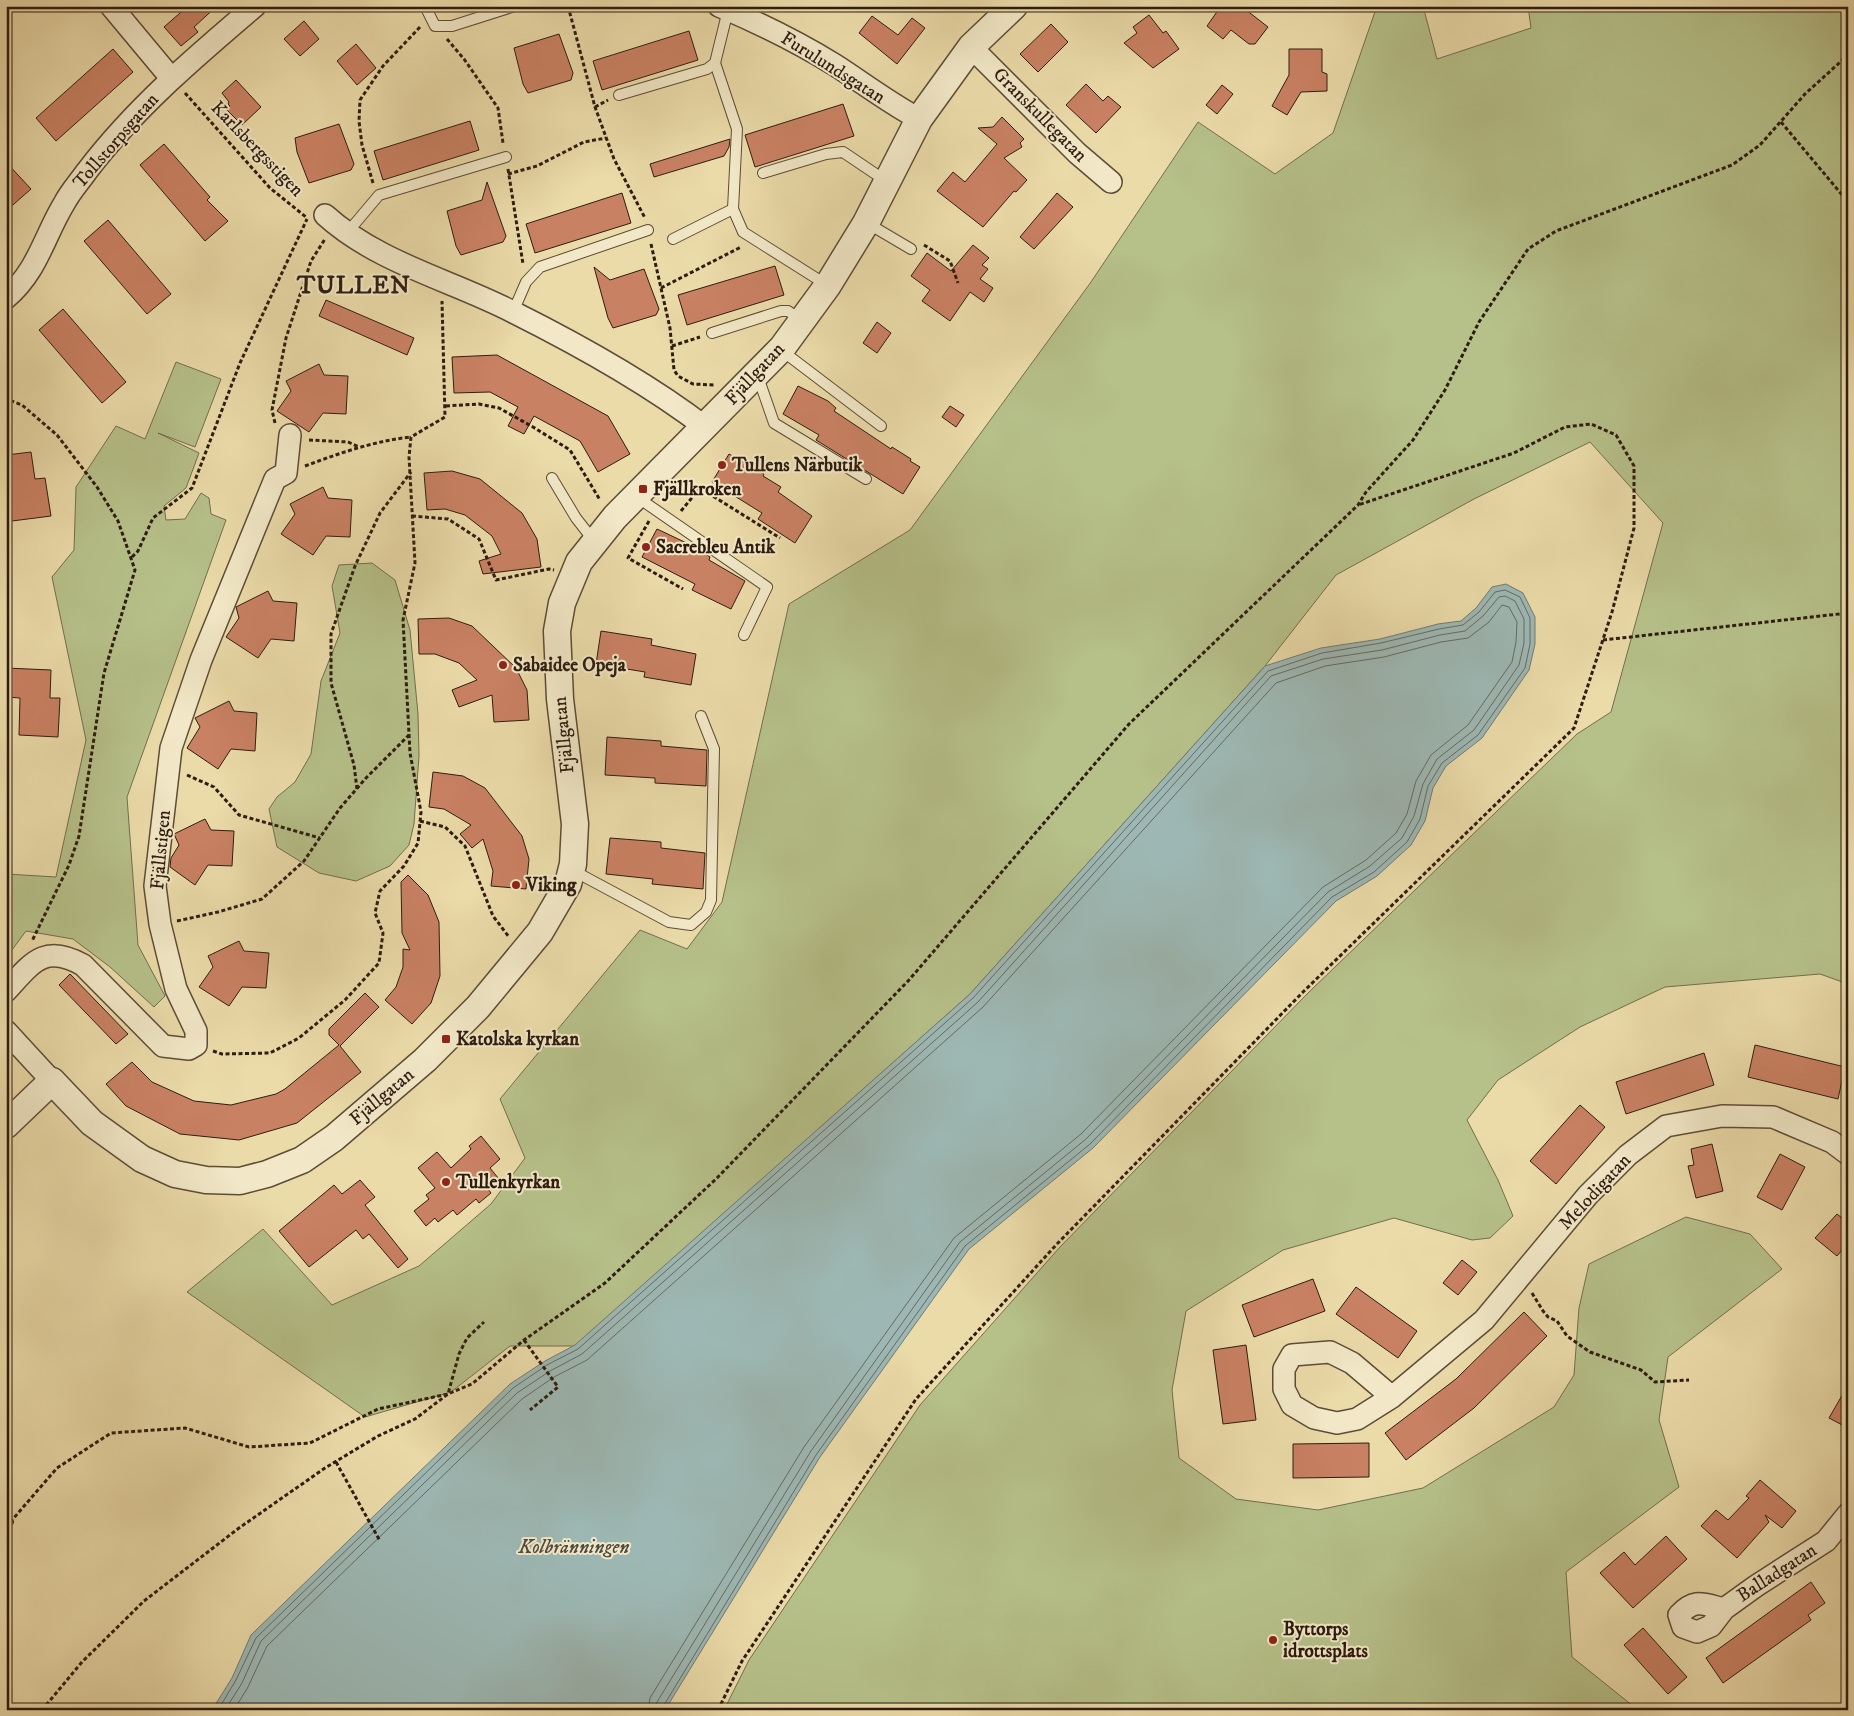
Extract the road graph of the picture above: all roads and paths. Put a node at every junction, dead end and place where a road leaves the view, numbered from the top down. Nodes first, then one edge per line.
1 (111, 6) edge
2 (255, 6) edge
3 (425, 6) edge
4 (515, 6) edge
5 (1014, 6) edge
6 (723, 8) edge
7 (430, 17) junction
8 (971, 47) junction
9 (1848, 55) edge
10 (715, 63) junction
11 (171, 78) junction
12 (619, 95) dead end
13 (919, 119) junction
14 (1781, 122) junction
15 (606, 138) dead end
16 (506, 156) dead end
17 (763, 173) dead end
18 (508, 174) dead end
19 (886, 181) junction
20 (1111, 182) dead end
21 (379, 195) junction
22 (1848, 202) edge
23 (733, 209) junction
24 (866, 222) junction
25 (329, 223) junction
26 (648, 230) dead end
27 (673, 239) dead end
28 (756, 241) junction
29 (911, 249) joint
30 (446, 281) junction
31 (958, 283) dead end
32 (828, 285) junction
33 (661, 288) dead end
34 (6, 298) edge
35 (513, 312) junction
36 (802, 321) junction
37 (712, 333) joint
38 (672, 346) dead end
39 (780, 350) junction
40 (757, 373) junction
41 (6, 396) edge
42 (446, 406) junction
43 (881, 426) dead end
44 (705, 427) junction
45 (280, 429) junction
46 (411, 437) junction
47 (360, 447) junction
48 (411, 471) junction
49 (286, 473) junction
50 (552, 478) dead end
51 (866, 479) dead end
52 (646, 503) junction
53 (1358, 505) junction
54 (412, 516) junction
55 (615, 517) junction
56 (672, 522) junction
57 (780, 538) dead end
58 (594, 541) junction
59 (132, 558) junction
60 (572, 576) junction
61 (683, 589) dead end
62 (1848, 613) edge
63 (744, 634) dead end
64 (1603, 640) junction
65 (701, 716) dead end
66 (409, 735) junction
67 (168, 766) junction
68 (357, 789) junction
69 (420, 822) junction
70 (320, 838) junction
71 (571, 870) junction
72 (160, 924) junction
73 (523, 955) junction
74 (32, 962) junction
75 (6, 991) edge
76 (6, 1030) edge
77 (196, 1045) junction
78 (52, 1081) junction
79 (6, 1125) edge
80 (1848, 1154) edge
81 (1522, 1274) junction
82 (484, 1322) dead end
83 (524, 1340) junction
84 (1689, 1380) dead end
85 (448, 1394) junction
86 (1392, 1396) junction
87 (530, 1410) dead end
88 (336, 1462) junction
89 (1848, 1514) edge
90 (15, 1515) junction
91 (6, 1527) edge
92 (380, 1541) dead end
93 (6, 1543) edge
94 (1724, 1608) dead end
95 (42, 1710) edge
96 (718, 1710) edge

1 - 11 street
2 - 11 street, Tollstorpsgatan
3 - 7 lane
4 - 7 lane
5 - 8 street, Fjällgatan
6 - 10 lane
6 - 13 street, Furulundsgatan
7 - 21 path
8 - 13 street, Fjällgatan
8 - 20 street, Granskullegatan
9 - 14 path
10 - 12 lane
10 - 23 lane
11 - 25 path, Karlsbergsstigen
11 - 34 street, Tollstorpsgatan
13 - 19 street, Fjällgatan
14 - 22 path
14 - 53 path
15 - 18 path
16 - 21 lane
17 - 19 lane
19 - 24 street, Fjällgatan
21 - 25 lane
23 - 27 lane
23 - 28 lane
24 - 29 lane
24 - 32 street, Fjällgatan
25 - 30 street
25 - 45 path
25 - 59 path
26 - 35 lane
28 - 32 lane
28 - 33 path
29 - 31 path
30 - 35 street
30 - 42 path
32 - 36 street, Fjällgatan
35 - 44 street
36 - 37 lane
36 - 39 street, Fjällgatan
37 - 38 path
39 - 40 street, Fjällgatan
39 - 43 lane
40 - 44 street, Fjällgatan
40 - 51 lane
41 - 59 path
42 - 46 path
42 - 55 path
44 - 52 street, Fjällgatan
45 - 47 path
45 - 49 street
46 - 47 path
46 - 48 path
47 - 49 path
48 - 54 path
48 - 68 path
49 - 67 street, Fjällstigen
50 - 58 lane
52 - 55 street, Fjällgatan
52 - 56 lane
52 - 61 path
53 - 64 path
53 - 83 path
54 - 60 path
54 - 66 path
55 - 58 street, Fjällgatan
56 - 57 path
56 - 63 lane
58 - 60 street, Fjällgatan
59 - 74 path
60 - 71 street, Fjällgatan
62 - 64 path
64 - 96 path
65 - 71 lane
66 - 68 path
66 - 69 path
67 - 70 path
67 - 72 street, Fjällstigen
68 - 70 path
69 - 73 path
69 - 77 path
70 - 72 path
71 - 73 street, Fjällgatan
72 - 77 street, Fjällstigen
73 - 78 street, Fjällgatan
74 - 75 street
74 - 77 street
76 - 78 street
78 - 79 street
80 - 81 street, Melodigatan
81 - 84 path
81 - 86 street, Melodigatan
82 - 85 path
83 - 85 path
83 - 87 path
85 - 88 path
85 - 90 path
86 - 86 street, Melodigatan
88 - 92 path
88 - 95 path
89 - 94 street, Balladgatan
90 - 91 path
90 - 93 path

